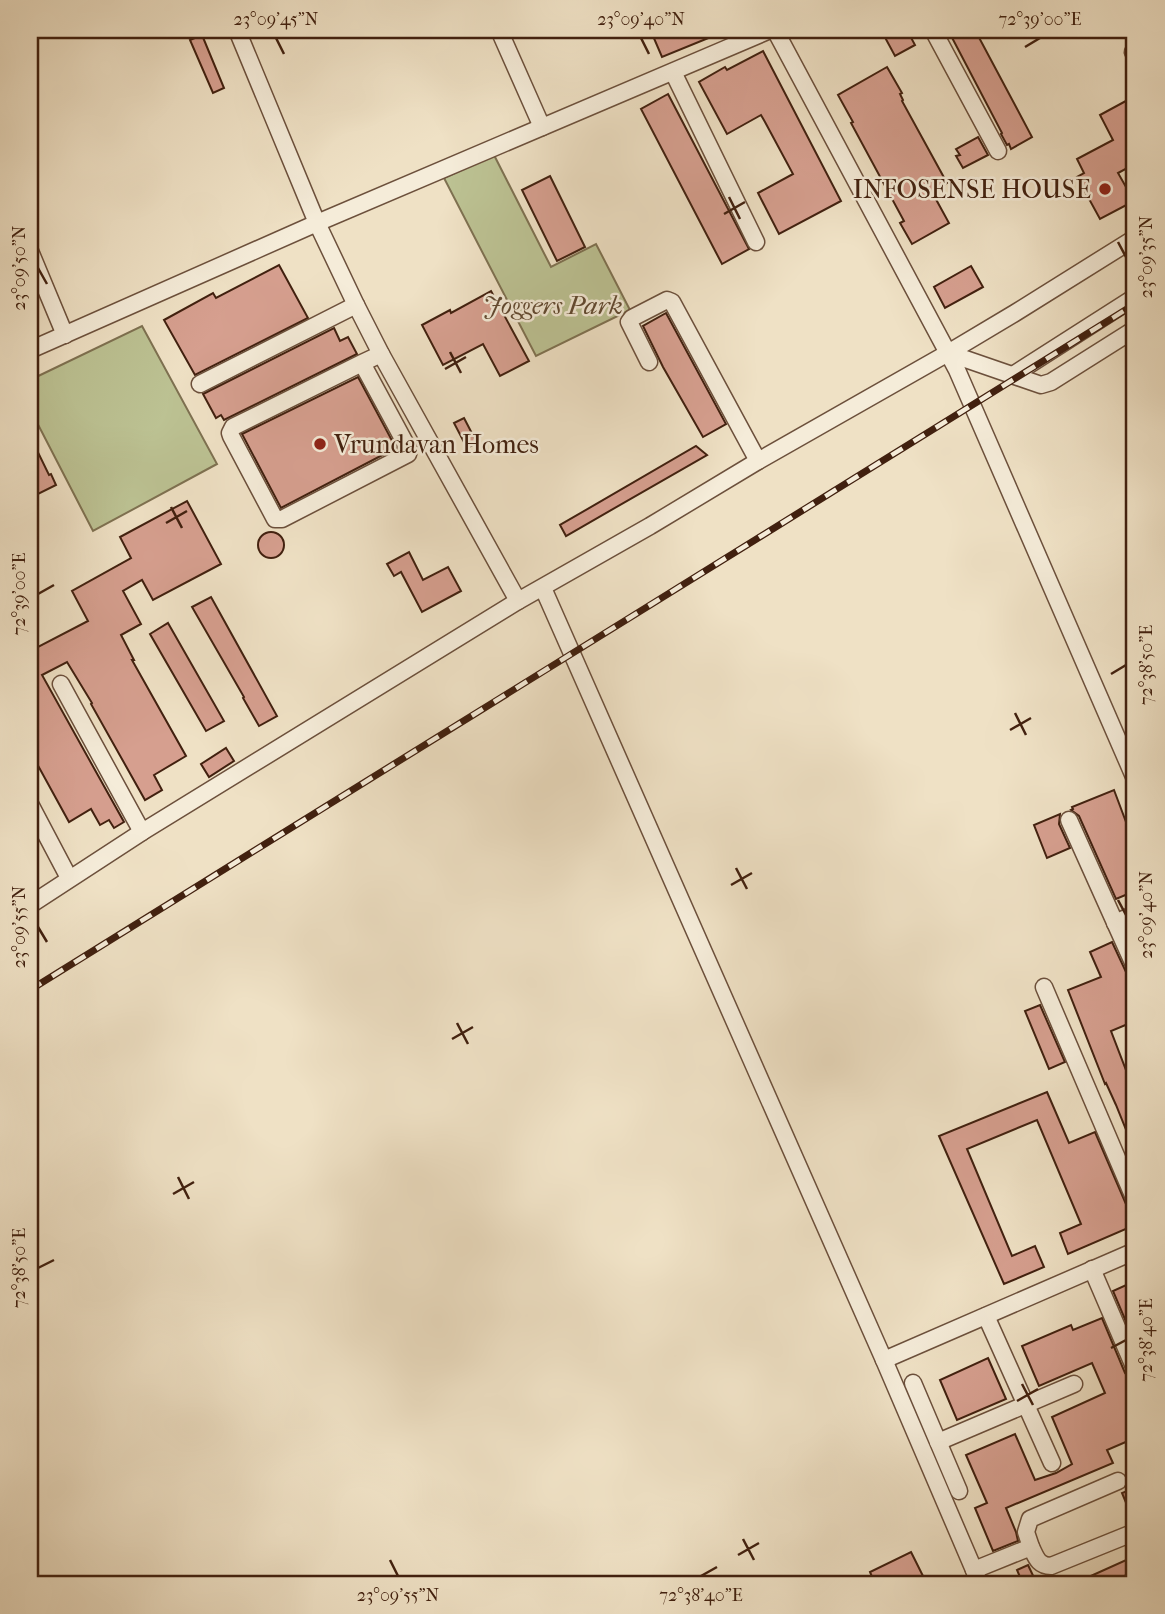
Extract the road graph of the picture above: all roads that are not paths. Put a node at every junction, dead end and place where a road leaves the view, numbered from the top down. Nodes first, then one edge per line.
1 (237, 30) edge
2 (499, 30) edge
3 (772, 30) edge
4 (933, 30) edge
5 (673, 72) junction
6 (542, 127) junction
7 (998, 151) dead end
8 (317, 223) junction
9 (1135, 238) edge
10 (756, 242) dead end
11 (30, 251) edge
12 (1135, 297) edge
13 (356, 305) junction
14 (1135, 329) edge
15 (65, 335) junction
16 (30, 350) edge
17 (948, 353) junction
18 (381, 354) junction
19 (649, 362) dead end
20 (362, 363) junction
21 (1013, 375) junction
22 (200, 384) dead end
23 (421, 425) junction
24 (401, 436) junction
25 (758, 461) junction
26 (543, 587) junction
27 (518, 601) junction
28 (61, 684) dead end
29 (1135, 779) edge
30 (30, 804) edge
31 (1069, 820) dead end
32 (142, 832) junction
33 (69, 878) junction
34 (30, 905) edge
35 (1135, 914) edge
36 (1115, 923) junction
37 (1135, 967) edge
38 (1044, 987) dead end
39 (1135, 1200) edge
40 (1135, 1251) edge
41 (1092, 1269) junction
42 (986, 1316) junction
43 (884, 1360) junction
44 (1135, 1369) edge
45 (913, 1383) dead end
46 (1074, 1384) dead end
47 (1026, 1404) junction
48 (938, 1441) junction
49 (1052, 1463) dead end
50 (1118, 1481) dead end
51 (959, 1491) dead end
52 (1135, 1532) edge
53 (1031, 1547) junction
54 (977, 1577) edge

1 - 8 street
2 - 6 street
3 - 5 street
3 - 17 street
4 - 7 street
5 - 6 street
5 - 10 street
6 - 8 street
8 - 13 street
8 - 15 street
9 - 17 street
11 - 15 street
12 - 21 street
13 - 18 street
13 - 22 street
14 - 21 street
15 - 16 street
17 - 21 street
17 - 25 street
17 - 29 street
18 - 20 street
18 - 23 street
19 - 25 street
20 - 24 street
20 - 24 street
23 - 24 street
23 - 27 street
25 - 26 street
26 - 27 street
26 - 43 street
27 - 32 street
28 - 32 street
30 - 33 street
31 - 36 street
32 - 33 street
33 - 34 street
35 - 36 street
36 - 37 street
38 - 39 street
40 - 41 street
41 - 42 street
41 - 44 street
42 - 43 street
42 - 47 street
43 - 54 street
45 - 48 street
46 - 47 street
47 - 48 street
47 - 49 street
48 - 51 street
50 - 53 street
52 - 53 street
53 - 54 street

